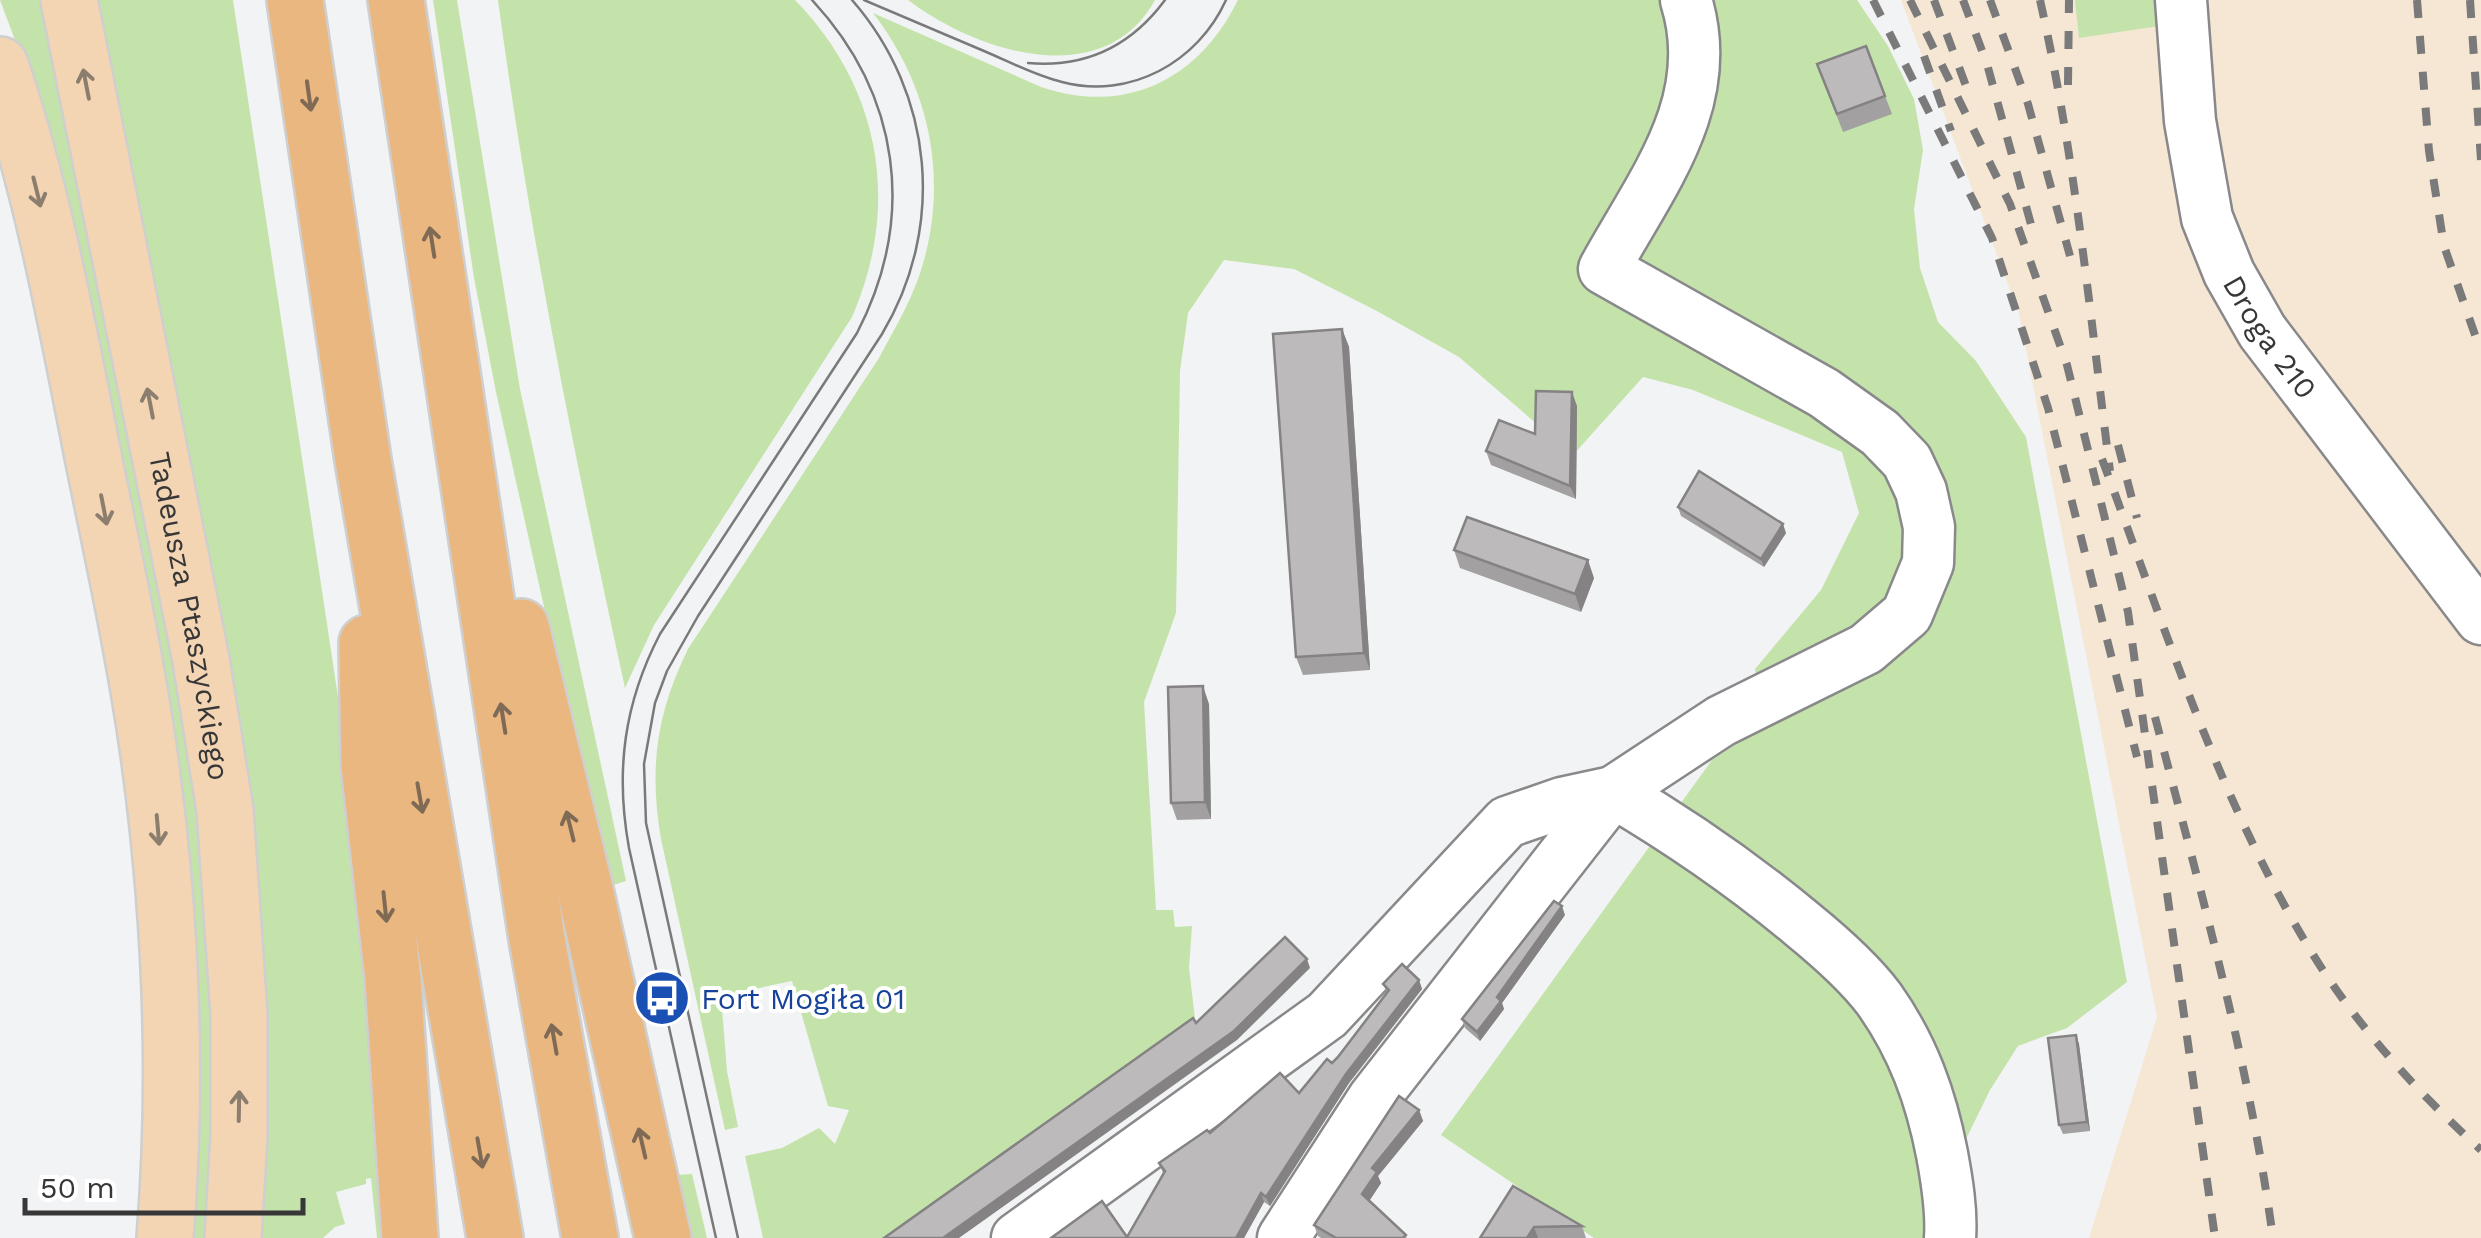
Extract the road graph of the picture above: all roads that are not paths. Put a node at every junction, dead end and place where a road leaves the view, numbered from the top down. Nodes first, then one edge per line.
1 (68, 0) edge
2 (295, 0) edge
3 (396, 0) edge
4 (1686, 0) edge
5 (2181, 0) edge
6 (0, 65) edge
7 (446, 338) junction
8 (363, 460) junction
9 (2481, 620) edge
10 (1613, 792) junction
11 (165, 1238) edge
12 (233, 1238) edge
13 (410, 1238) edge
14 (495, 1238) edge
15 (590, 1238) edge
16 (663, 1238) edge
17 (1017, 1238) edge
18 (1283, 1238) edge
19 (1950, 1238) edge

12 -> 1 main road, Tadeusza Ptaszyckiego
2 -> 8 highway
7 -> 3 highway
4 - 10 lane
5 - 9 lane, Droga 210
6 -> 11 main road
15 -> 7 highway
16 -> 7 highway
8 -> 13 highway
8 -> 14 highway
10 - 17 lane
10 - 18 lane
10 - 19 lane

